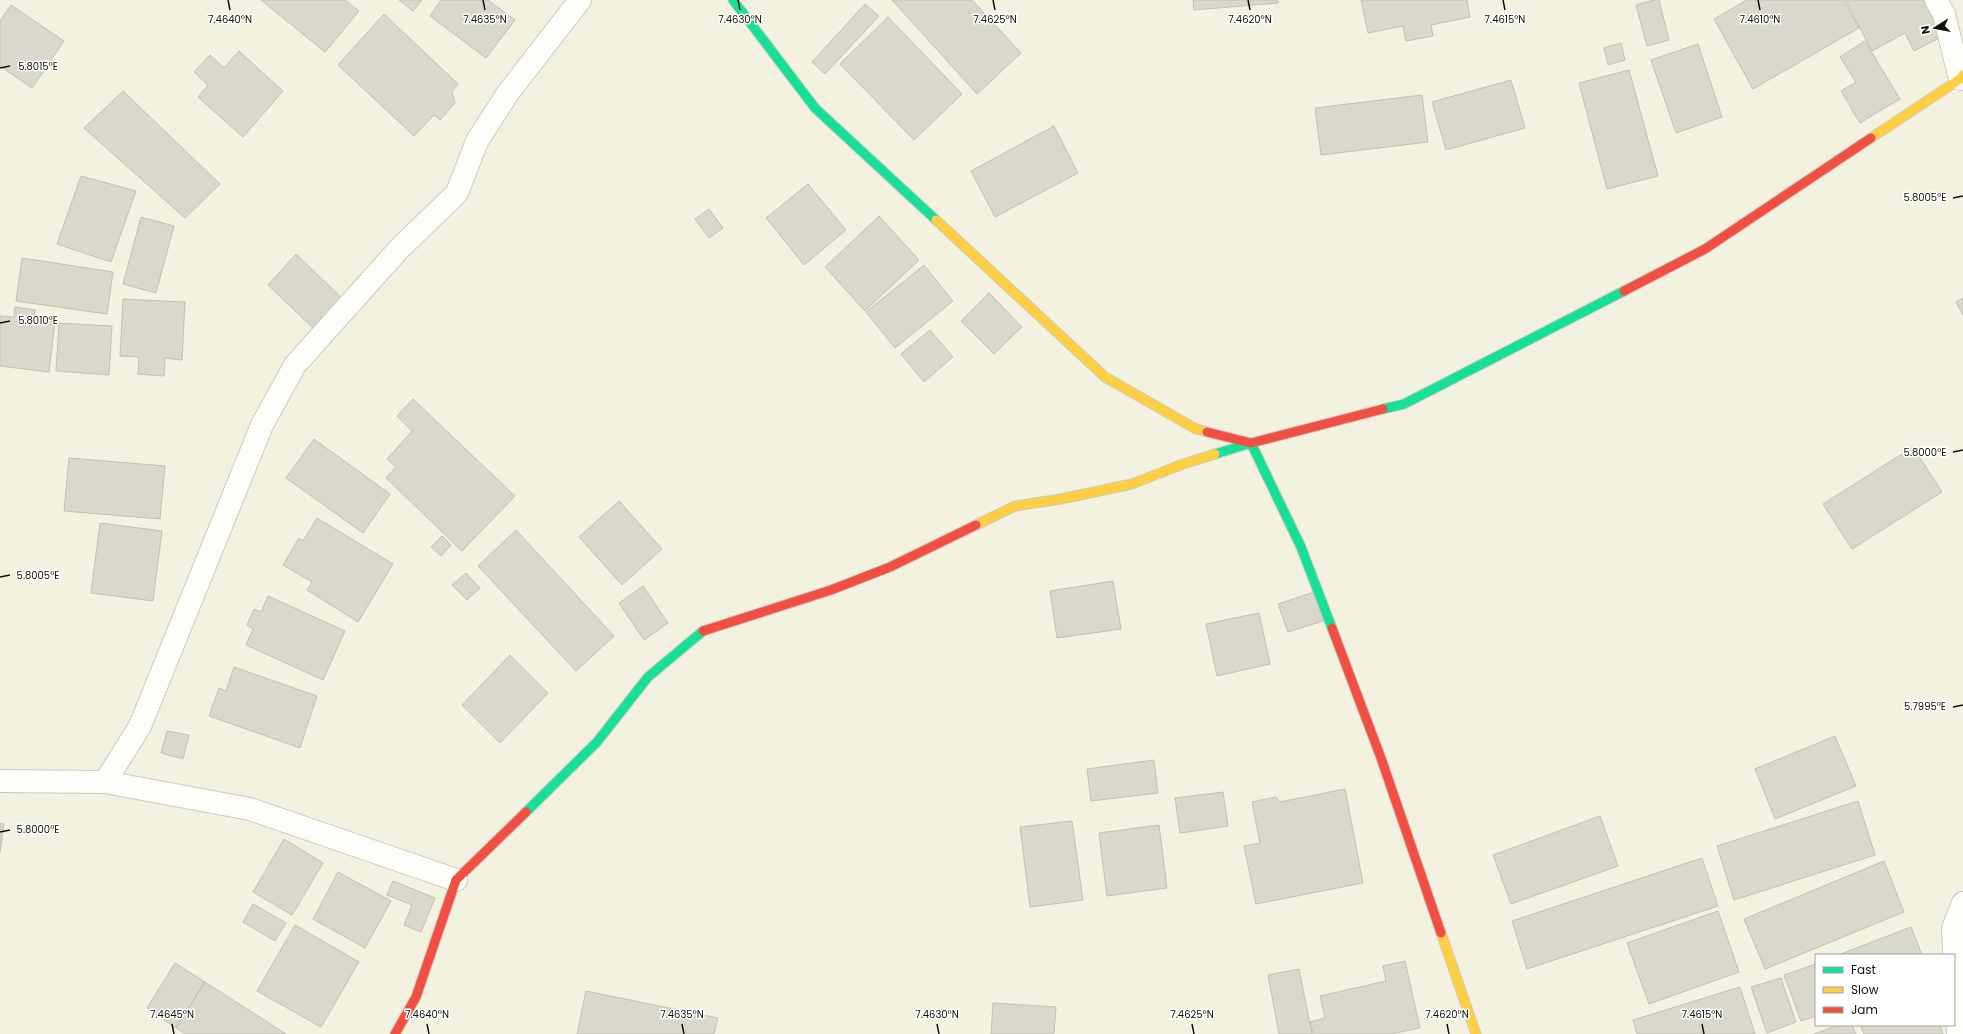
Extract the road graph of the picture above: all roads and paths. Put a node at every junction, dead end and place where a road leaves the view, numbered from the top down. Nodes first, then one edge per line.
1 (580, 0) edge
2 (733, 0) edge
3 (1936, 0) edge
4 (1961, 77) edge
5 (1251, 443) junction
6 (0, 781) edge
7 (105, 782) junction
8 (456, 880) junction
9 (1963, 903) edge
10 (1954, 954) edge
11 (1955, 970) edge
12 (395, 1034) edge
13 (1476, 1034) edge
14 (1958, 1034) edge

1 - 7 street
2 - 5 street
3 - 4 street
4 - 5 street
5 - 8 street
5 - 13 street
6 - 7 street
7 - 8 street
8 - 12 street
9 - 10 street
11 - 14 street

